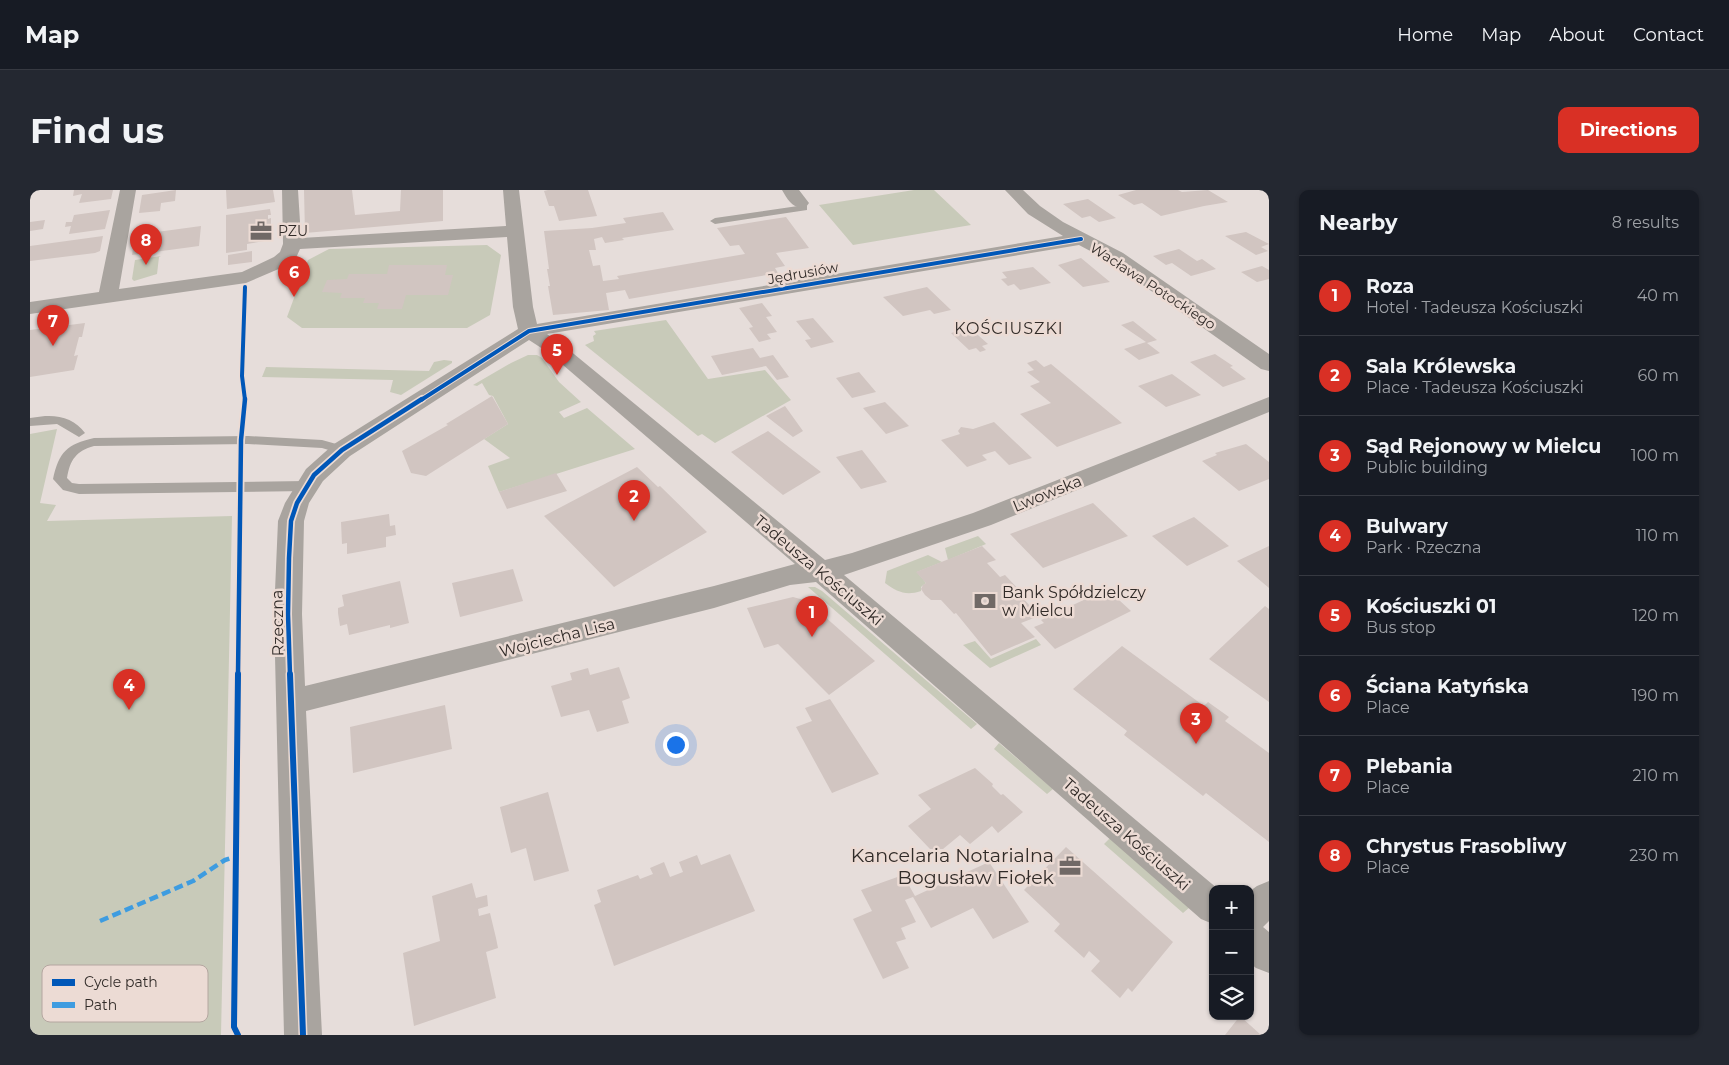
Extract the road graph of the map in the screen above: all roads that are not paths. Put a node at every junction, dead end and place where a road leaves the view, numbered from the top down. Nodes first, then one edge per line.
1 (128, 190) edge
2 (290, 190) edge
3 (511, 190) edge
4 (1014, 190) edge
5 (795, 197) edge
6 (715, 221) dead end
7 (515, 231) junction
8 (1081, 239) junction
9 (292, 244) junction
10 (108, 297) junction
11 (30, 308) edge
12 (529, 332) junction
13 (1269, 364) edge
14 (1269, 404) edge
15 (30, 422) edge
16 (79, 433) dead end
17 (342, 450) junction
18 (306, 486) junction
19 (821, 571) junction
20 (291, 702) junction
21 (1269, 898) edge
22 (1209, 905) edge
23 (1254, 911) edge
24 (1254, 942) edge
25 (1269, 955) edge
26 (303, 1035) edge

1 - 10 street
2 - 9 street
3 - 7 street
4 - 8 street, Wacława Potockiego
5 - 6 lane
7 - 9 street
7 - 12 street
8 - 12 street, Jędrusiów
8 - 13 street, Wacława Potockiego
9 - 10 street
10 - 11 street
12 - 17 street, Rzeczna
12 - 19 street, Tadeusza Kościuszki
14 - 19 street, Lwowska
15 - 16 lane
17 - 18 street, Rzeczna
17 - 18 lane
18 - 20 street, Rzeczna
19 - 20 street, Wojciecha Lisa
19 - 22 street, Tadeusza Kościuszki
20 - 26 street, Rzeczna
21 - 23 street
24 - 25 street

